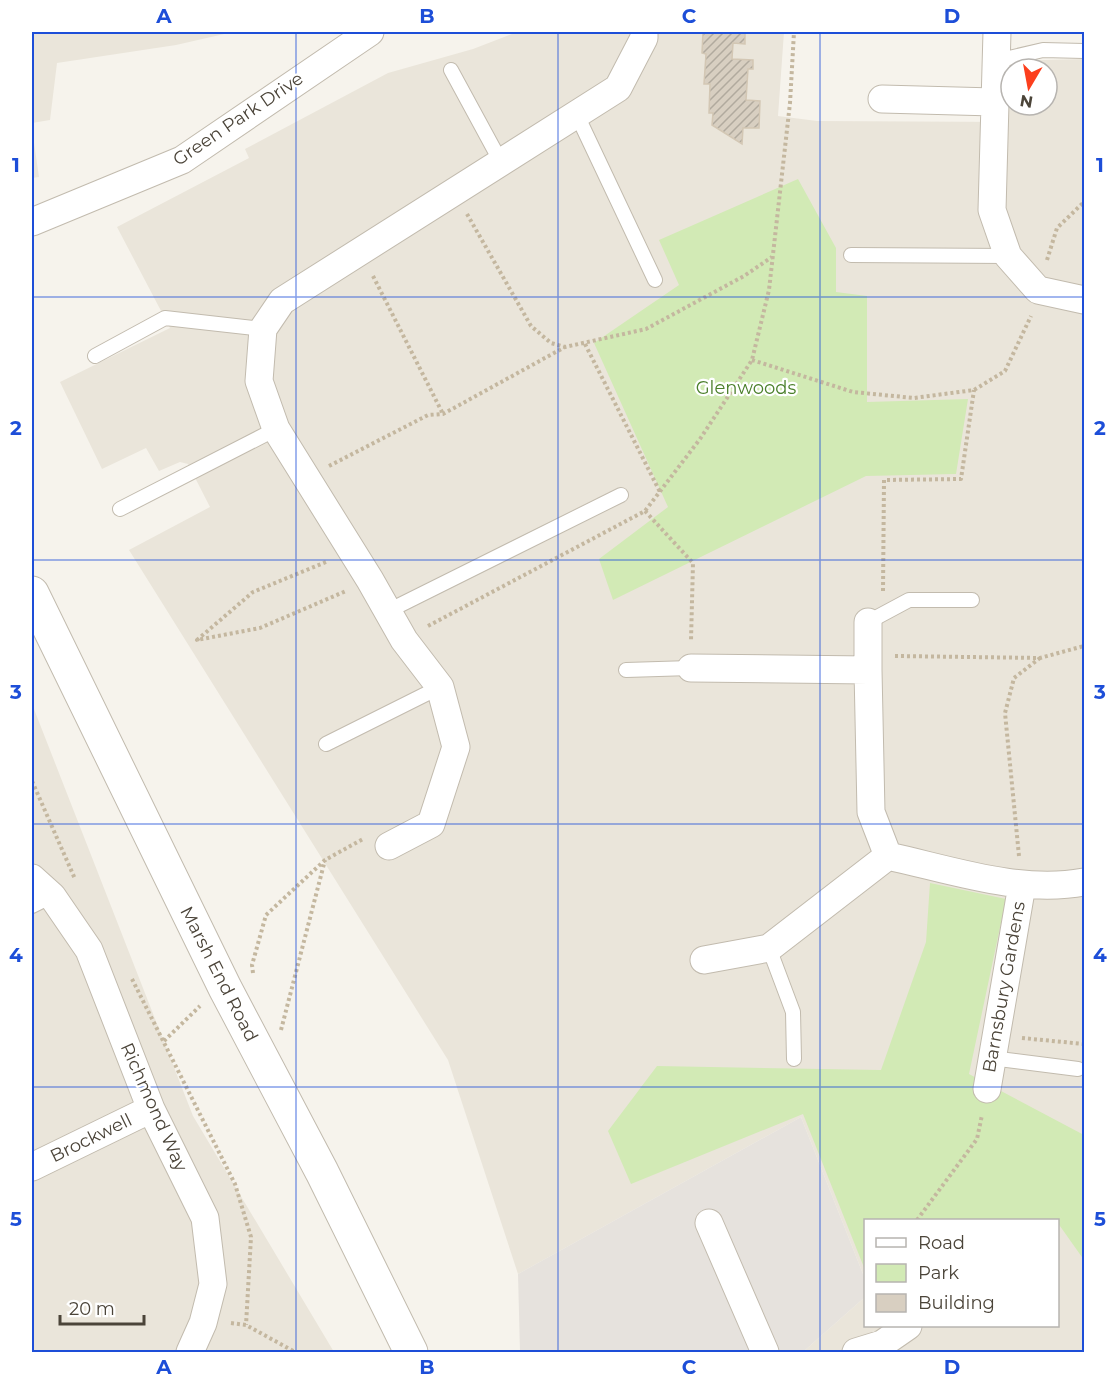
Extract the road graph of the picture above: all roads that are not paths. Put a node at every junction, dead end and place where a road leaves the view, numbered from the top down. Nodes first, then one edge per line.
1 (370, 32) edge
2 (644, 32) edge
3 (997, 32) edge
4 (1084, 51) edge
5 (996, 61) junction
6 (451, 70) dead end
7 (882, 99) dead end
8 (994, 102) junction
9 (577, 115) junction
10 (502, 164) junction
11 (32, 222) edge
12 (850, 255) dead end
13 (1008, 256) junction
14 (655, 280) dead end
15 (1084, 300) edge
16 (263, 329) junction
17 (95, 356) dead end
18 (276, 429) junction
19 (621, 495) dead end
20 (120, 509) dead end
21 (32, 592) edge
22 (972, 600) dead end
23 (388, 611) junction
24 (876, 618) joint
25 (868, 663) junction
26 (691, 668) joint
27 (626, 670) dead end
28 (440, 687) junction
29 (326, 744) dead end
30 (389, 846) road end
31 (888, 856) junction
32 (32, 878) edge
33 (1084, 882) edge
34 (1022, 885) junction
35 (42, 901) edge
36 (769, 948) junction
37 (704, 960) dead end
38 (993, 1046) junction
39 (794, 1059) dead end
40 (1078, 1069) dead end
41 (987, 1089) road end
42 (151, 1109) junction
43 (32, 1167) edge
44 (709, 1223) dead end
45 (907, 1327) edge
46 (885, 1348) edge
47 (190, 1353) edge
48 (411, 1353) edge
49 (765, 1353) edge
50 (856, 1353) edge

1 - 11 street, Green Park Drive
2 - 9 street
3 - 5 street
4 - 5 lane
5 - 8 street
6 - 10 lane
7 - 8 street
8 - 13 street
9 - 10 street
9 - 14 lane
10 - 16 street
12 - 13 lane
13 - 15 street
16 - 17 lane
16 - 18 street
18 - 20 lane
18 - 23 street
19 - 23 lane
21 - 48 street, Marsh End Road
22 - 24 lane
23 - 28 street
24 - 25 street
25 - 26 street
25 - 31 street
26 - 27 lane
28 - 29 lane
28 - 30 street
31 - 34 street, Barnsbury Gardens
31 - 36 street
32 - 35 street, Richmond Way
33 - 34 street, Barnsbury Gardens
34 - 38 street, Barnsbury Gardens
35 - 42 street, Richmond Way
36 - 37 street
36 - 39 lane
38 - 40 lane
38 - 41 street, Barnsbury Gardens
42 - 43 street, Brockwell
42 - 47 street, Richmond Way
44 - 49 street
45 - 46 street
46 - 50 street

